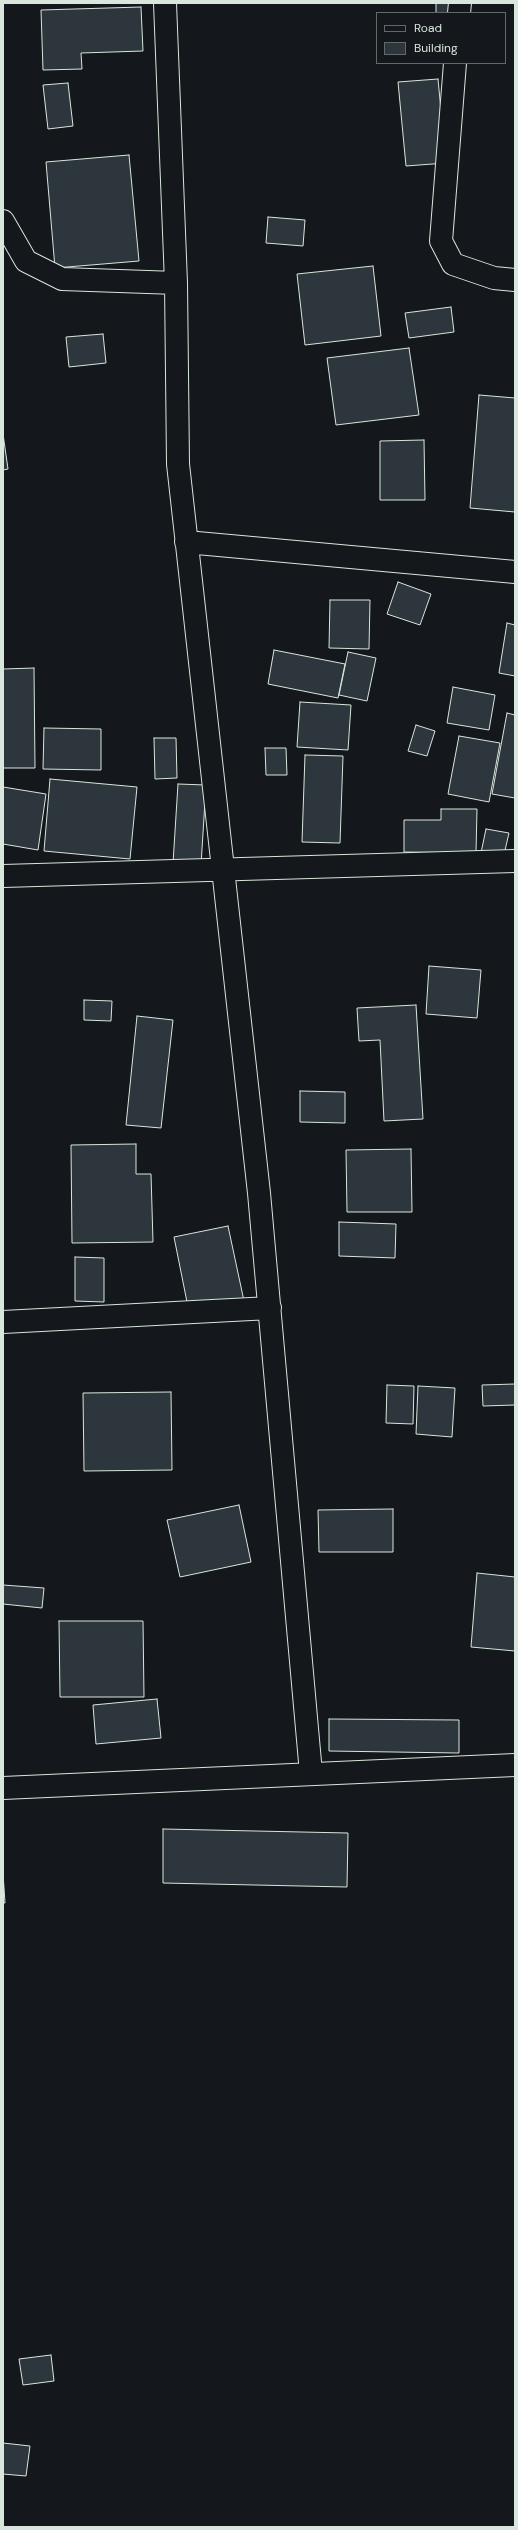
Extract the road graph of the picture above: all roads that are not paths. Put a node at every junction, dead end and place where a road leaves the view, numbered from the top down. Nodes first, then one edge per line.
1 (165, 3) edge
2 (455, 64) edge
3 (3, 221) edge
4 (515, 280) edge
5 (176, 283) junction
6 (186, 542) junction
7 (515, 572) edge
8 (515, 861) edge
9 (222, 870) junction
10 (3, 876) edge
11 (270, 1308) junction
12 (3, 1322) edge
13 (515, 1765) edge
14 (311, 1773) junction
15 (3, 1788) edge

1 - 5 street
2 - 4 street
3 - 5 street
5 - 6 street
6 - 7 street
6 - 9 street
8 - 9 street
9 - 10 street
9 - 11 street
11 - 12 street
11 - 14 street
13 - 14 street
14 - 15 street

